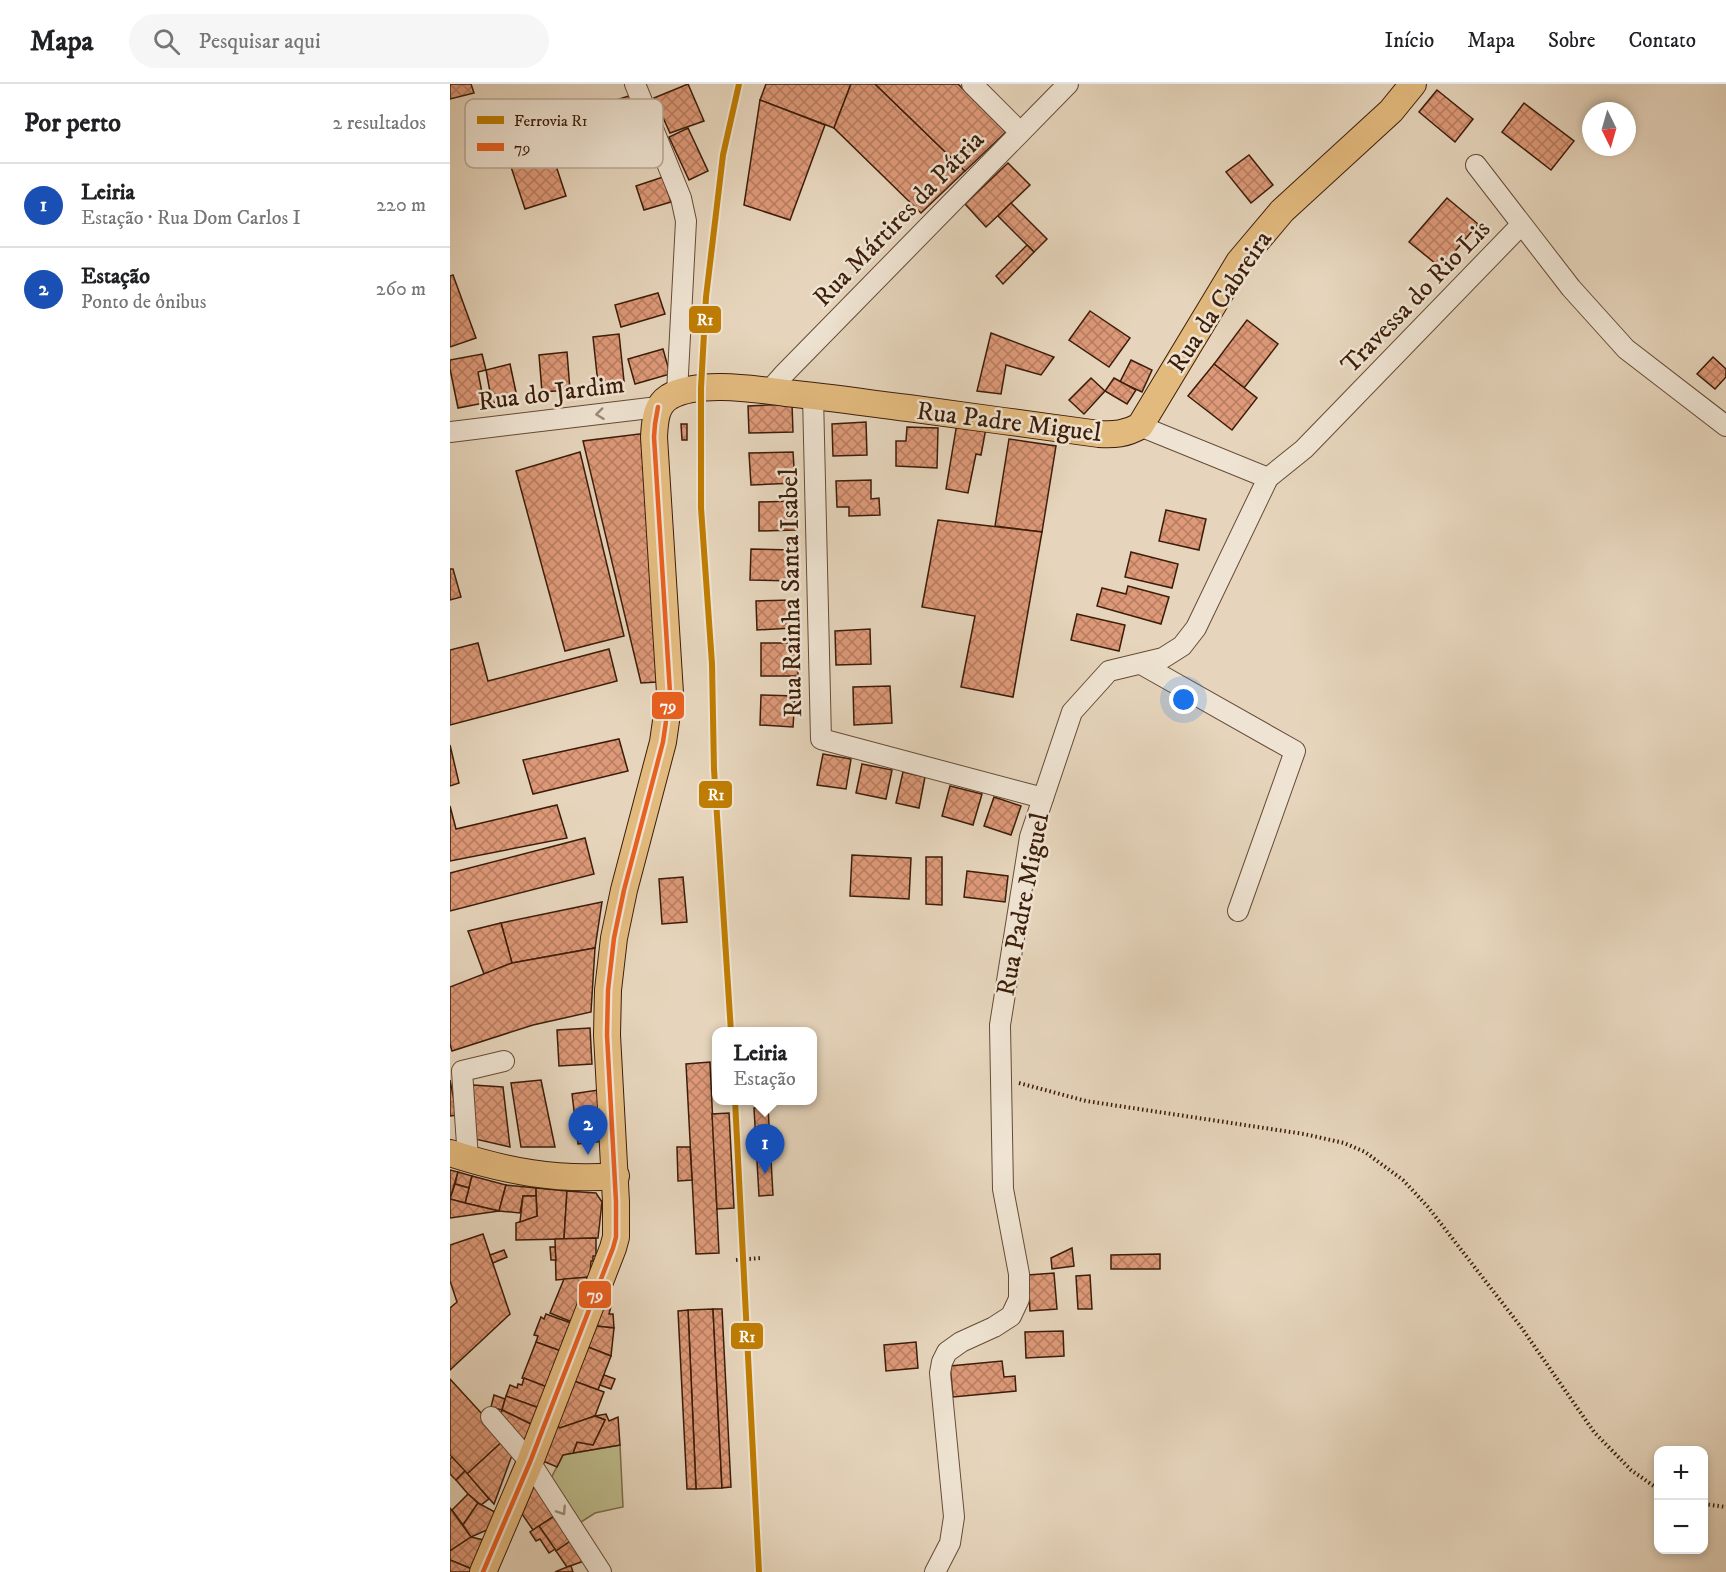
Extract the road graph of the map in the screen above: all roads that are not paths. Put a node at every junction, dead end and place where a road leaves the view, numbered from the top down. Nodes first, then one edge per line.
1 (634, 84) edge
2 (972, 84) edge
3 (1068, 84) edge
4 (1413, 84) edge
5 (640, 99) edge
6 (1020, 132) junction
7 (663, 154) edge
8 (1476, 165) dead end
9 (1521, 225) junction
10 (769, 391) junction
11 (813, 396) junction
12 (668, 400) junction
13 (1140, 426) junction
14 (1726, 426) edge
15 (450, 432) edge
16 (1268, 478) junction
17 (1141, 664) junction
18 (1043, 798) junction
19 (1238, 911) dead end
20 (504, 1061) dead end
21 (459, 1156) edge
22 (616, 1176) junction
23 (491, 1417) dead end
24 (530, 1462) junction
25 (483, 1572) edge
26 (601, 1572) edge
27 (935, 1572) edge

1 - 5 street
2 - 6 street
3 - 6 street, Rua Mártires da Pátria
4 - 13 main road, Rua da Cabreira
6 - 10 street, Rua Mártires da Pátria
7 - 12 street
8 - 9 street
9 - 14 street, Travessa do Rio Lis
9 - 16 street, Travessa do Rio Lis
10 - 11 main road, Rua Padre Miguel
10 - 12 main road, Rua Padre Miguel
11 - 13 main road, Rua Padre Miguel
11 - 18 street, Rua Rainha Santa Isabel
12 -> 15 street, Rua do Jardim
12 - 22 main road
13 - 16 street, Rua Padre Miguel
16 - 17 street, Rua Padre Miguel
17 - 18 street, Rua Padre Miguel
17 - 19 street
18 - 27 street, Rua Padre Miguel
20 - 21 street
21 - 22 main road
22 - 24 main road
23 - 24 street
24 - 25 main road
24 -> 26 street

